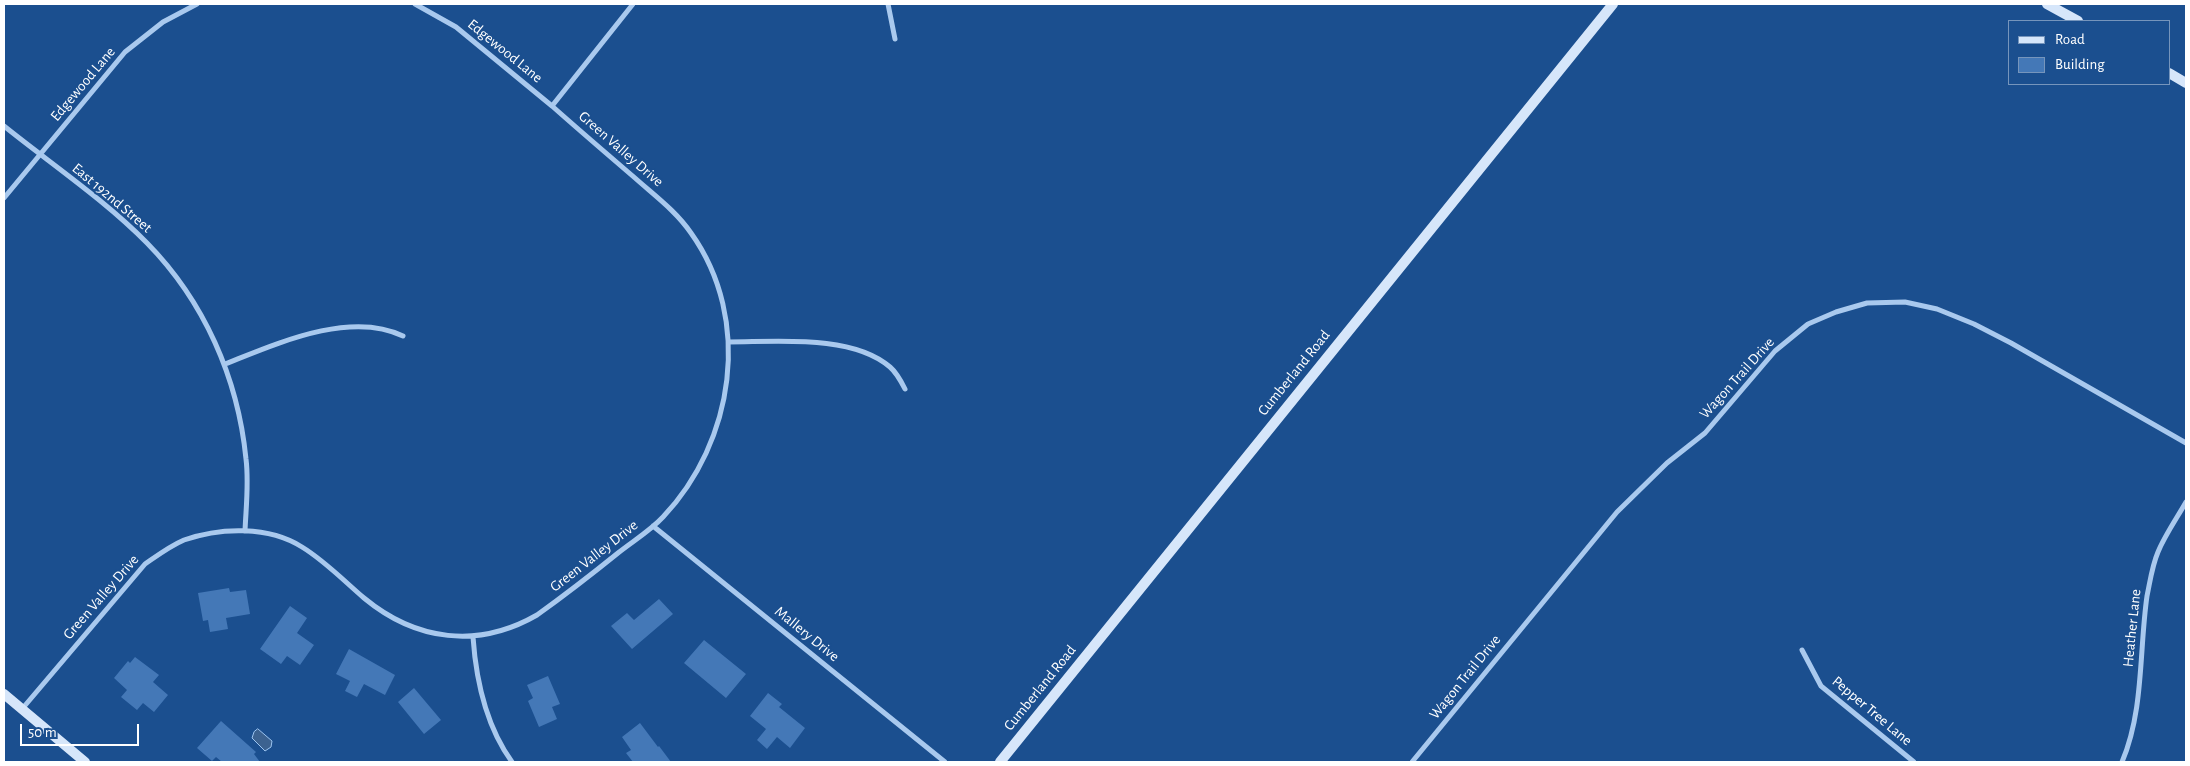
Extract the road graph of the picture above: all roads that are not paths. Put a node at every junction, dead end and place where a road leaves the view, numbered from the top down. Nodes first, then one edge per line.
1 (197, 4) edge
2 (415, 4) edge
3 (633, 4) edge
4 (888, 4) edge
5 (1613, 4) edge
6 (2047, 4) edge
7 (2076, 20) edge
8 (896, 39) dead end
9 (2170, 74) edge
10 (2186, 83) edge
11 (552, 106) junction
12 (4, 126) edge
13 (40, 155) junction
14 (4, 198) edge
15 (403, 336) dead end
16 (729, 342) junction
17 (224, 364) junction
18 (905, 389) dead end
19 (2186, 442) edge
20 (2186, 502) edge
21 (653, 526) junction
22 (245, 531) junction
23 (473, 637) junction
24 (1802, 650) dead end
25 (4, 694) edge
26 (22, 710) junction
27 (85, 762) edge
28 (512, 762) edge
29 (946, 762) edge
30 (1000, 762) edge
31 (1412, 762) edge
32 (1914, 762) edge
33 (2122, 762) edge

1 - 13 street, Edgewood Lane
2 - 11 street, Edgewood Lane
3 - 11 street
4 - 8 street
5 - 30 street, Cumberland Road
6 - 7 street
9 - 10 street
11 - 16 street, Green Valley Drive
12 - 13 street, East 192nd Street
13 - 14 street, Edgewood Lane
13 - 17 street, East 192nd Street
15 - 17 street
16 - 18 street
16 - 21 street, Green Valley Drive
17 - 22 street, East 192nd Street
19 - 31 street, Wagon Trail Drive
20 - 33 street, Heather Lane
21 - 23 street, Green Valley Drive
21 - 29 street, Mallery Drive
22 - 23 street, Green Valley Drive
22 - 26 street, Green Valley Drive
23 - 28 street
24 - 32 street, Pepper Tree Lane
25 - 26 street
26 - 27 street

